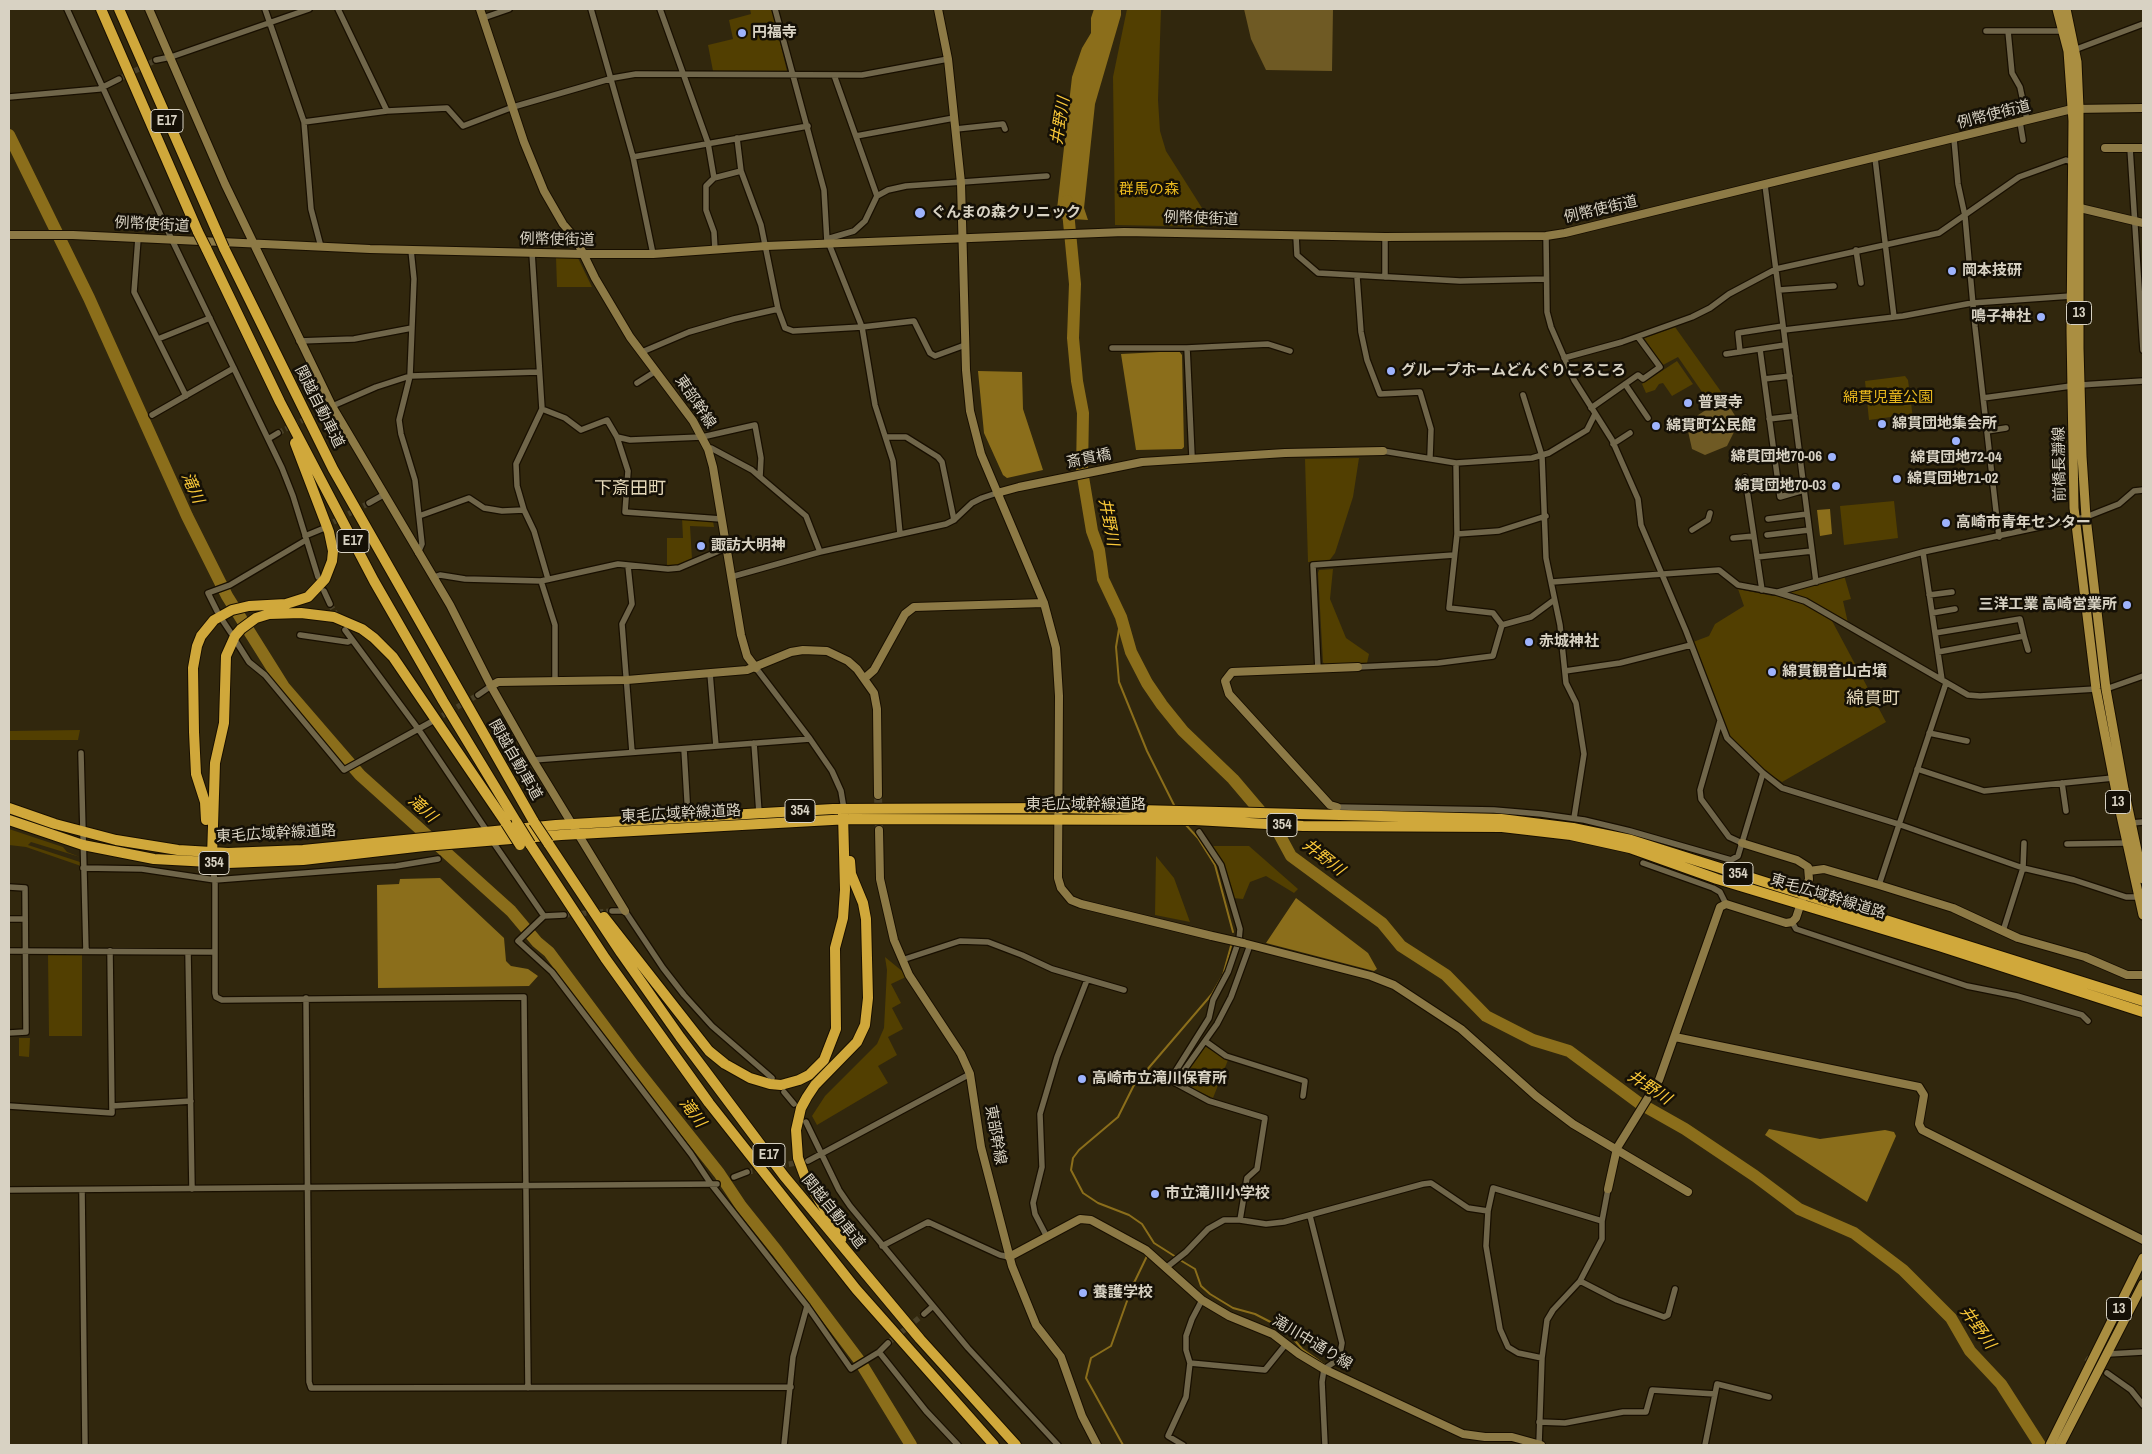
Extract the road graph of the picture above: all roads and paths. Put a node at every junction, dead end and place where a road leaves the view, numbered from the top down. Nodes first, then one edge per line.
1 (67, 9) edge
2 (101, 9) edge
3 (119, 9) edge
4 (149, 9) edge
5 (266, 9) edge
6 (309, 9) edge
7 (338, 9) edge
8 (480, 9) edge
9 (509, 9) edge
10 (591, 9) edge
11 (660, 9) edge
12 (774, 9) edge
13 (938, 9) edge
14 (2057, 9) edge
15 (2066, 9) edge
16 (483, 18) junction
17 (270, 23) junction
18 (2143, 24) edge
19 (2063, 30) junction
20 (1986, 31) dead end
21 (2008, 31) junction
22 (2074, 50) junction
23 (171, 57) junction
24 (948, 59) junction
25 (156, 60) tunnel mouth
26 (682, 74) junction
27 (792, 75) junction
28 (834, 75) junction
29 (613, 78) junction
30 (119, 79) tunnel mouth
31 (104, 86) junction
32 (9, 97) edge
33 (513, 107) junction
34 (2076, 108) junction
35 (2143, 108) edge
36 (388, 111) junction
37 (954, 118) junction
38 (2024, 121) junction
39 (304, 122) junction
40 (808, 126) junction
41 (956, 129) junction
42 (1005, 129) dead end
43 (856, 136) junction
44 (738, 138) junction
45 (1954, 139) junction
46 (2023, 140) dead end
47 (708, 143) junction
48 (2105, 148) dead end
49 (2130, 148) junction
50 (2143, 148) edge
51 (634, 157) junction
52 (1875, 158) junction
53 (2072, 162) junction
54 (741, 171) junction
55 (1047, 176) dead end
56 (714, 178) junction
57 (961, 183) junction
58 (1765, 185) junction
59 (877, 196) junction
60 (2080, 208) junction
61 (1964, 216) junction
62 (2139, 223) edge
63 (9, 235) edge
64 (1296, 236) junction
65 (1546, 236) junction
66 (1385, 237) junction
67 (138, 238) junction
68 (962, 239) junction
69 (172, 240) junction
70 (828, 242) junction
71 (254, 243) junction
72 (1886, 245) junction
73 (766, 246) junction
74 (321, 247) junction
75 (411, 250) junction
76 (715, 250) junction
77 (1856, 250) junction
78 (532, 253) junction
79 (583, 254) junction
80 (653, 254) junction
81 (1776, 269) junction
82 (1357, 277) junction
83 (1385, 277) junction
84 (1546, 279) junction
85 (1861, 283) dead end
86 (1834, 286) dead end
87 (1780, 290) junction
88 (2071, 296) junction
89 (1972, 304) junction
90 (778, 309) junction
91 (1894, 317) junction
92 (210, 318) junction
93 (862, 327) junction
94 (412, 328) junction
95 (1784, 328) junction
96 (1638, 336) junction
97 (158, 339) junction
98 (299, 341) junction
99 (1786, 345) junction
100 (965, 346) junction
101 (1112, 348) dead end
102 (1187, 348) junction
103 (1760, 348) junction
104 (2143, 350) edge
105 (1290, 351) dead end
106 (642, 352) junction
107 (1740, 352) junction
108 (1726, 354) dead end
109 (1564, 358) junction
110 (234, 368) junction
111 (656, 371) junction
112 (538, 372) junction
113 (410, 376) junction
114 (1790, 376) junction
115 (1764, 379) junction
116 (2143, 381) edge
117 (636, 383) dead end
118 (1625, 384) junction
119 (2076, 386) junction
120 (1523, 395) dead end
121 (186, 396) junction
122 (1983, 398) junction
123 (280, 402) junction
124 (332, 406) junction
125 (1591, 408) junction
126 (542, 409) junction
127 (321, 411) tunnel mouth
128 (1595, 414) junction
129 (152, 415) dead end
130 (1794, 416) junction
131 (1648, 418) dead end
132 (1769, 419) junction
133 (2006, 428) dead end
134 (1987, 431) junction
135 (278, 433) tunnel mouth
136 (1630, 433) dead end
137 (617, 437) junction
138 (702, 437) junction
139 (887, 437) junction
140 (268, 438) junction
141 (1613, 444) junction
142 (708, 449) junction
143 (1383, 451) joint
144 (1799, 453) junction
145 (1774, 455) junction
146 (1542, 456) junction
147 (1192, 457) junction
148 (1430, 457) junction
149 (1456, 463) junction
150 (760, 476) junction
151 (1745, 477) dead end
152 (1804, 490) junction
153 (2143, 490) edge
154 (998, 493) junction
155 (385, 494) junction
156 (369, 503) tunnel mouth
157 (524, 510) junction
158 (1710, 512) dead end
159 (1807, 514) junction
160 (419, 516) junction
161 (1546, 516) junction
162 (2086, 517) junction
163 (721, 519) junction
164 (1768, 519) dead end
165 (954, 520) junction
166 (2076, 520) junction
167 (322, 529) tunnel mouth
168 (1692, 530) dead end
169 (1809, 530) junction
170 (900, 534) junction
171 (1457, 534) junction
172 (1767, 535) dead end
173 (1754, 536) junction
174 (1999, 537) junction
175 (306, 538) junction
176 (1733, 538) dead end
177 (726, 548) junction
178 (1812, 551) junction
179 (820, 552) junction
180 (1923, 552) junction
181 (418, 553) junction
182 (1454, 555) junction
183 (1757, 557) junction
184 (628, 566) junction
185 (1661, 575) junction
186 (318, 577) dead end
187 (434, 577) junction
188 (731, 577) junction
189 (548, 579) junction
190 (541, 581) junction
191 (1552, 582) junction
192 (1816, 582) junction
193 (1762, 590) junction
194 (324, 591) dead end
195 (1776, 592) junction
196 (1952, 592) dead end
197 (1929, 596) junction
198 (1554, 600) junction
199 (1044, 603) junction
200 (330, 604) tunnel mouth
201 (1955, 609) dead end
202 (1932, 613) junction
203 (220, 615) junction
204 (1502, 625) junction
205 (345, 630) tunnel mouth
206 (1935, 633) junction
207 (300, 635) dead end
208 (2024, 636) junction
209 (235, 638) junction
210 (351, 640) junction
211 (1691, 645) junction
212 (2028, 650) dead end
213 (1938, 652) junction
214 (1358, 667) joint
215 (756, 668) junction
216 (1318, 669) junction
217 (1565, 672) junction
218 (710, 673) junction
219 (2143, 676) edge
220 (865, 678) junction
221 (627, 680) junction
222 (555, 681) junction
223 (1944, 682) junction
224 (491, 686) junction
225 (2101, 689) junction
226 (478, 695) tunnel mouth
227 (1720, 721) junction
228 (431, 722) tunnel mouth
229 (418, 730) junction
230 (1929, 733) junction
231 (810, 739) junction
232 (1967, 741) dead end
233 (754, 743) junction
234 (716, 746) junction
235 (684, 749) junction
236 (632, 752) junction
237 (81, 753) dead end
238 (533, 760) junction
239 (1917, 769) junction
240 (1763, 773) junction
241 (2113, 778) junction
242 (2062, 783) junction
243 (878, 795) tunnel mouth
244 (9, 808) edge
245 (1058, 808) junction
246 (1338, 808) joint
247 (2066, 811) dead end
248 (759, 813) junction
249 (1163, 815) junction
250 (846, 816) junction
251 (688, 817) junction
252 (1574, 818) junction
253 (9, 820) edge
254 (1058, 820) junction
255 (2143, 822) edge
256 (2131, 823) junction
257 (572, 824) junction
258 (1898, 824) junction
259 (879, 830) tunnel mouth
260 (487, 831) junction
261 (82, 832) junction
262 (1199, 832) dead end
263 (578, 834) junction
264 (493, 842) junction
265 (1742, 843) junction
266 (2024, 843) dead end
267 (2127, 843) junction
268 (2067, 844) dead end
269 (82, 845) junction
270 (525, 845) junction
271 (210, 856) junction
272 (438, 859) dead end
273 (1643, 863) dead end
274 (83, 868) junction
275 (2022, 868) junction
276 (565, 870) junction
277 (1809, 870) junction
278 (2143, 879) edge
279 (215, 880) junction
280 (1878, 885) junction
281 (9, 887) edge
282 (1804, 895) junction
283 (2140, 898) junction
284 (1726, 904) junction
285 (1800, 905) junction
286 (612, 911) tunnel mouth
287 (625, 911) junction
288 (564, 915) tunnel mouth
289 (2143, 915) edge
290 (544, 916) junction
291 (9, 919) edge
292 (25, 919) junction
293 (1792, 922) junction
294 (2003, 932) junction
295 (1223, 942) dead end
296 (1244, 943) junction
297 (9, 951) edge
298 (25, 951) junction
299 (86, 951) junction
300 (110, 951) junction
301 (188, 952) junction
302 (214, 952) junction
303 (902, 960) junction
304 (2143, 975) edge
305 (1087, 980) junction
306 (1124, 990) dead end
307 (306, 998) junction
308 (2143, 1001) edge
309 (2143, 1012) edge
310 (2088, 1021) dead end
311 (9, 1033) edge
312 (1675, 1037) junction
313 (1205, 1040) junction
314 (970, 1074) junction
315 (772, 1078) dead end
316 (1175, 1083) junction
317 (784, 1092) dead end
318 (1303, 1096) dead end
319 (191, 1101) junction
320 (794, 1104) dead end
321 (9, 1106) edge
322 (112, 1106) junction
323 (806, 1122) dead end
324 (1617, 1148) junction
325 (823, 1153) junction
326 (808, 1161) tunnel mouth
327 (747, 1172) tunnel mouth
328 (734, 1177) dead end
329 (714, 1184) junction
330 (526, 1186) junction
331 (192, 1189) junction
332 (308, 1189) junction
333 (1608, 1189) joint
334 (9, 1190) edge
335 (82, 1190) junction
336 (1688, 1192) dead end
337 (1488, 1211) junction
338 (1310, 1216) junction
339 (1240, 1220) junction
340 (1602, 1221) junction
341 (1047, 1237) junction
342 (2143, 1240) edge
343 (882, 1246) junction
344 (1009, 1256) junction
345 (2143, 1258) edge
346 (1167, 1267) junction
347 (870, 1280) junction
348 (1580, 1281) junction
349 (2143, 1284) edge
350 (1675, 1289) dead end
351 (1202, 1300) junction
352 (807, 1306) junction
353 (932, 1307) junction
354 (924, 1314) tunnel mouth
355 (888, 1343) tunnel mouth
356 (1286, 1344) junction
357 (879, 1352) junction
358 (2143, 1352) edge
359 (2108, 1354) junction
360 (1542, 1358) junction
361 (1190, 1363) junction
362 (1324, 1369) junction
363 (2107, 1373) tunnel mouth
364 (792, 1387) junction
365 (528, 1388) junction
366 (1715, 1394) junction
367 (1769, 1397) dead end
368 (2143, 1405) edge
369 (1539, 1422) junction
370 (1484, 1441) edge
371 (85, 1445) edge
372 (784, 1445) edge
373 (958, 1445) edge
374 (994, 1445) edge
375 (1016, 1445) edge
376 (1058, 1445) edge
377 (1096, 1445) edge
378 (1183, 1445) edge
379 (1325, 1445) edge
380 (1540, 1445) edge
381 (1705, 1445) edge
382 (2050, 1445) edge
383 (2060, 1445) edge

1 - 31 street
2 - 123 highway, 関越自動車道 / E17, bridge
3 - 276 highway, 関越自動車道 / E17, bridge
4 - 23 street
5 - 17 street
6 - 17 street
7 - 36 street
8 - 16 street, 東部幹線
9 - 16 street
10 - 29 street
11 - 26 street
12 - 27 street
13 - 24 street
14 - 19 main road, 前橋長瀞線 / 13
15 - 22 main road, 前橋長瀞線 / 13
16 - 33 street, 東部幹線
17 - 23 street
17 - 39 street
18 - 22 street
19 - 21 street
19 - 34 main road, 前橋長瀞線 / 13
20 - 21 street
21 - 38 street
22 - 34 main road, 前橋長瀞線 / 13
23 - 25 street
23 - 71 street
24 - 28 street
24 - 37 street
26 - 27 street
26 - 29 street
26 - 47 street
27 - 28 street
27 - 40 street
28 - 43 street
29 - 33 street
29 - 51 street
30 - 31 street
31 - 32 street
31 - 69 street
33 - 36 street
33 - 79 street, 東部幹線
34 - 35 street, 例幣使街道
34 - 38 street, 例幣使街道
34 - 53 main road, 前橋長瀞線 / 13
34 - 60 main road, 前橋長瀞線 / 13
36 - 39 street
37 - 41 street
37 - 43 street
38 - 45 street, 例幣使街道
38 - 46 street
39 - 74 street
40 - 44 street
40 - 70 street
41 - 42 street
41 - 57 street
43 - 59 street
44 - 47 street
44 - 54 street
45 - 52 street, 例幣使街道
45 - 61 street
47 - 51 street
47 - 56 street
48 - 49 street
49 - 50 street
49 - 62 street
51 - 80 street
52 - 58 street, 例幣使街道
52 - 72 street
53 - 61 street
53 - 88 main road, 前橋長瀞線 / 13
54 - 56 street
54 - 73 street
55 - 57 street
56 - 76 street
57 - 59 street
57 - 68 street
58 - 65 street, 例幣使街道
58 - 81 street
59 - 70 street
60 - 62 street
60 - 119 main road, 前橋長瀞線 / 13
61 - 72 street
61 - 89 street
62 - 104 street
63 - 67 street, 例幣使街道
64 - 66 street, 例幣使街道
64 - 68 street, 例幣使街道
64 - 82 street
65 - 66 street, 例幣使街道
65 - 84 street
66 - 83 street
67 - 69 street, 例幣使街道
67 - 97 street
68 - 70 street, 例幣使街道
68 - 100 street
69 - 71 street, 例幣使街道
69 - 92 street
70 - 73 street, 例幣使街道
70 - 93 street
71 - 74 street, 例幣使街道
71 - 98 street
72 - 77 street
72 - 91 street
73 - 76 street, 例幣使街道
73 - 90 street
74 - 75 street, 例幣使街道
75 - 78 street, 例幣使街道
75 - 94 street
76 - 80 street, 例幣使街道
77 - 81 street
77 - 85 street
78 - 79 street, 例幣使街道
78 - 112 street
79 - 80 street, 例幣使街道
79 - 106 street, 東部幹線
81 - 87 street
81 - 96 street
82 - 83 street
82 - 148 street
83 - 84 street
84 - 109 street
86 - 87 street
87 - 95 street
88 - 89 street
88 - 119 main road, 前橋長瀞線 / 13
89 - 91 street
89 - 122 street
90 - 93 street
90 - 106 street
91 - 95 street
92 - 97 street
92 - 110 street
93 - 100 street
93 - 139 street
94 - 98 street
94 - 113 street
95 - 99 street
95 - 107 street
96 - 109 street
96 - 118 street
97 - 121 street
98 - 124 street
99 - 103 street
99 - 114 street
100 - 154 street
101 - 102 street
102 - 105 street
102 - 147 street
103 - 107 street
103 - 115 street
106 - 111 street, 東部幹線
107 - 108 street
109 - 125 street
110 - 121 street
110 - 140 street
111 - 117 street
111 - 138 street, 東部幹線
112 - 113 street
112 - 126 street
113 - 124 street
113 - 160 street
114 - 115 street
114 - 130 street
115 - 132 street
116 - 119 street
118 - 125 street
118 - 131 street
119 - 122 street
119 - 162 main road, 前橋長瀞線 / 13
119 - 166 main road, 前橋長瀞線 / 13
120 - 146 street
121 - 129 street
122 - 134 street
123 - 203 highway
123 - 270 highway, 関越自動車道 / E17, bridge
124 - 127 street
124 - 155 street
125 - 128 street
126 - 137 street
126 - 157 street
128 - 141 street
128 - 146 street
130 - 132 street
130 - 144 street
132 - 145 street
133 - 134 street
134 - 174 street
135 - 140 street
136 - 141 street
137 - 138 street
137 - 163 street
138 - 142 street, 東部幹線
138 - 150 street
139 - 165 street
139 - 170 street
140 - 175 street
141 - 185 street
142 - 150 street
142 - 163 street, 東部幹線
143 - 147 street, 斎貫橋
143 - 148 street
144 - 145 street
144 - 152 street
145 - 152 street
146 - 149 street
146 - 161 street
147 - 154 street, 斎貫橋
148 - 149 street
149 - 171 street
150 - 179 street
151 - 173 street
152 - 159 street
153 - 162 street
154 - 165 street
154 - 199 street
155 - 156 street
155 - 181 street
157 - 160 street
157 - 189 street
158 - 168 street
159 - 164 street
159 - 169 street
160 - 181 street
161 - 171 street
161 - 191 street
162 - 166 street
162 - 225 main road, 前橋長瀞線 / 13
163 - 177 street, 東部幹線
165 - 170 street
166 - 174 street
166 - 225 main road, 前橋長瀞線 / 13
167 - 175 street
169 - 172 street
169 - 178 street
170 - 179 street
171 - 182 street
173 - 176 street
173 - 183 street
174 - 180 street
175 - 186 street
175 - 203 street
177 - 184 street
177 - 188 street, 東部幹線
178 - 183 street
178 - 192 street
179 - 188 street
180 - 192 street
180 - 197 street
181 - 187 street
182 - 204 street
182 - 216 street
183 - 193 street
184 - 189 street
184 - 221 street
185 - 191 street
185 - 193 street
185 - 211 street
187 - 190 street
187 - 224 street
188 - 215 street, 東部幹線
189 - 190 street
190 - 222 street
191 - 198 street
192 - 195 street
193 - 195 street
194 - 200 street
195 - 223 street
196 - 197 street
197 - 202 street
198 - 204 street
198 - 217 street
199 - 220 street
199 - 245 street
201 - 202 street
202 - 206 street
203 - 209 street
203 - 271 highway
204 - 214 street
205 - 210 street
206 - 208 street
206 - 213 street
207 - 210 street
208 - 212 street
208 - 213 street
209 - 229 street
209 - 270 highway, bridge
209 - 271 highway
210 - 229 street
211 - 217 street
211 - 227 street
213 - 223 street
214 - 216 street
215 - 218 street
215 - 220 street
215 - 231 street
216 - 246 street
217 - 252 street
218 - 221 street
218 - 234 street
219 - 225 street
220 - 243 street
221 - 222 street
221 - 236 street
222 - 224 street
223 - 225 street
223 - 230 street
224 - 226 street
224 - 238 street
225 - 241 main road, 前橋長瀞線 / 13
225 - 256 main road, 前橋長瀞線 / 13
227 - 240 street
227 - 265 street
228 - 229 street
229 - 260 street
230 - 232 street
230 - 239 street
231 - 233 street
231 - 250 street
233 - 234 street
233 - 248 street
234 - 235 street
235 - 236 street
235 - 251 street
236 - 238 street
237 - 261 street
238 - 257 street
239 - 242 street
239 - 258 street
240 - 258 street
240 - 265 street
241 - 242 street
241 - 267 main road, 前橋長瀞線 / 13
242 - 247 street
244 - 261 highway, 東毛広域幹線道路 / 354
245 - 249 highway, 東毛広域幹線道路 / 354
245 - 250 highway, 東毛広域幹線道路 / 354
245 - 254 street
246 - 252 street
248 - 250 highway, 東毛広域幹線道路 / 354
248 - 251 highway, 東毛広域幹線道路 / 354
249 - 254 highway, 東毛広域幹線道路 / 354
249 - 282 highway, 東毛広域幹線道路 / 354
249 - 285 highway, 東毛広域幹線道路 / 354
250 - 254 highway, 東毛広域幹線道路 / 354
250 - 263 highway, 東毛広域幹線道路 / 354
250 - 276 highway
250 - 347 highway
251 - 257 highway, 東毛広域幹線道路 / 354
252 - 265 street
253 - 269 highway, 東毛広域幹線道路 / 354
254 - 296 street, bridge
255 - 256 street
256 - 278 main road, 前橋長瀞線 / 13
257 - 260 highway, 東毛広域幹線道路 / 354
257 - 263 street
258 - 275 street
258 - 280 street
259 - 303 street, 東部幹線
260 - 271 highway, 東毛広域幹線道路 / 354
261 - 269 street
261 - 271 highway, 東毛広域幹線道路 / 354
262 - 296 street
263 - 264 highway, 東毛広域幹線道路 / 354
263 - 287 street
264 - 271 highway, 東毛広域幹線道路 / 354
264 - 290 street
265 - 277 street
266 - 275 street
267 - 268 street
267 - 283 main road, 前橋長瀞線 / 13
269 - 271 highway, 東毛広域幹線道路 / 354
269 - 274 street
270 - 374 highway, 関越自動車道 / E17
271 - 279 street
272 - 279 street
273 - 284 street
274 - 279 street
274 - 299 street
275 - 283 street
275 - 294 street
276 - 347 highway, 関越自動車道 / E17
277 - 280 street
277 - 282 street
279 - 302 street
280 - 294 street
281 - 292 street
282 - 285 street
282 - 308 highway, 東毛広域幹線道路 / 354
283 - 289 main road, 前橋長瀞線 / 13
284 - 293 street
284 - 312 street
285 - 293 street
285 - 309 highway, 東毛広域幹線道路 / 354
286 - 287 street
287 - 315 street
288 - 290 street
290 - 329 street
291 - 292 street
292 - 298 street
293 - 310 street
294 - 304 street
295 - 296 street
296 - 313 street
296 - 316 street
296 - 324 street
297 - 298 street
298 - 299 street
298 - 311 street
299 - 300 street
300 - 301 street
300 - 322 street
301 - 302 street
301 - 319 street
302 - 307 street
303 - 305 street
303 - 314 street, 東部幹線
305 - 306 street
305 - 341 street
307 - 330 street
307 - 332 street
312 - 324 street
312 - 342 street
313 - 316 street
313 - 318 street
314 - 325 street
314 - 344 street, 東部幹線
316 - 339 street
317 - 320 street
319 - 322 street
319 - 331 street
321 - 322 street
323 - 325 street
324 - 333 street
324 - 336 street
325 - 326 street
325 - 343 street
327 - 328 street
329 - 330 street
329 - 352 street
330 - 332 street
330 - 365 street
331 - 332 street
331 - 335 street
332 - 365 street
333 - 340 street
334 - 335 street
335 - 371 street
337 - 338 street
337 - 340 street
337 - 360 street
338 - 339 street
338 - 362 street
339 - 346 street
340 - 348 street
341 - 344 street, 滝川中通り線
341 - 346 street, 滝川中通り線
343 - 344 street
343 - 353 street
344 - 377 street, 東部幹線
345 - 382 main road, 13
346 - 351 street, 滝川中通り線
347 - 375 highway, 関越自動車道 / E17
348 - 350 street
348 - 360 street
349 - 359 main road, 13
351 - 356 street, 滝川中通り線
351 - 361 street
352 - 357 street
352 - 364 street
353 - 354 street
353 - 376 street
355 - 357 street
356 - 361 street
356 - 362 street, 滝川中通り線
357 - 373 street
358 - 359 street
359 - 383 main road, 13
360 - 369 street
361 - 378 street
362 - 370 street, 滝川中通り線
362 - 379 street
363 - 368 street
364 - 365 street
364 - 372 street
366 - 367 street
366 - 369 street
366 - 381 street
369 - 380 street
370 - 380 street, 滝川中通り線

